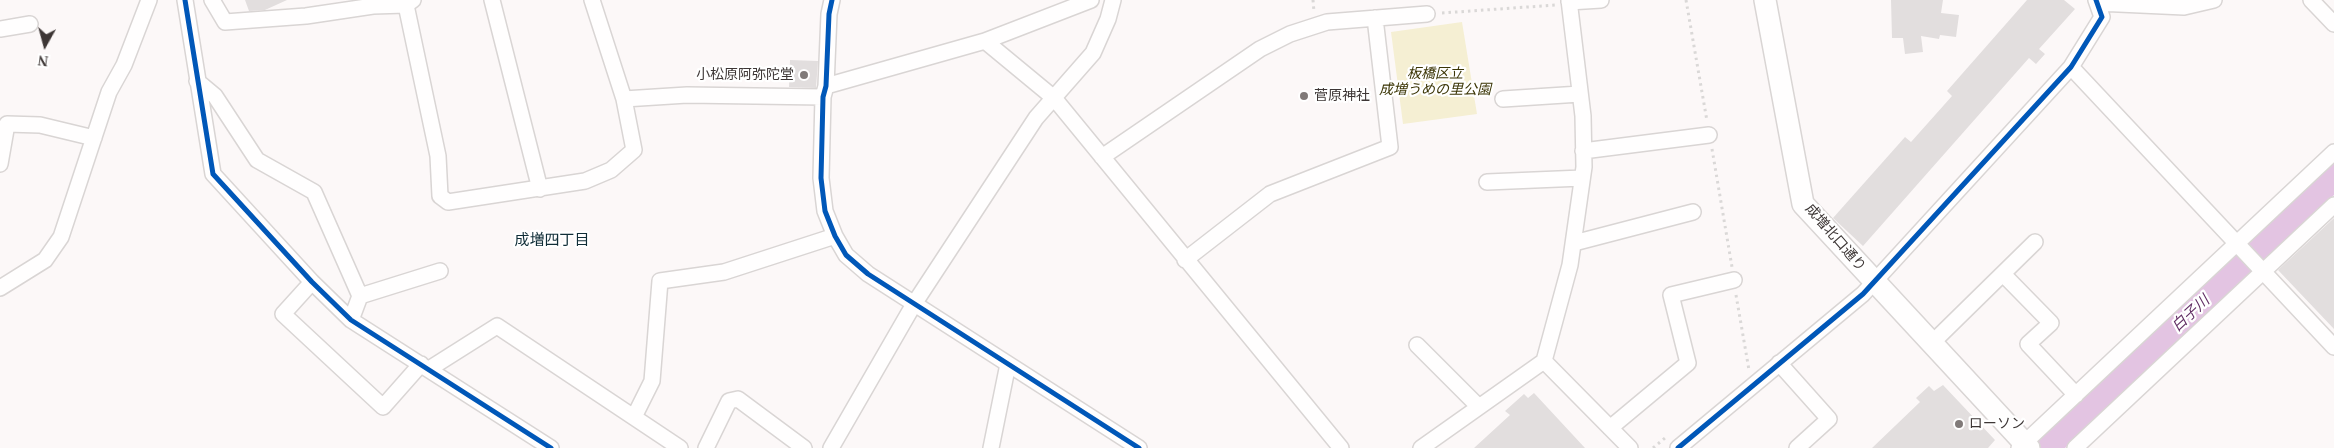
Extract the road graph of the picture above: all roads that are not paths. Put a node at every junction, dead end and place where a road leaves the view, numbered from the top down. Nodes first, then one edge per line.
1 (149, 0) edge
2 (185, 0) edge
3 (212, 0) edge
4 (492, 0) edge
5 (592, 0) edge
6 (832, 0) edge
7 (1091, 0) edge
8 (1113, 0) edge
9 (1601, 0) edge
10 (1765, 0) edge
11 (2214, 0) edge
12 (2311, 0) edge
13 (410, 2) edge
14 (1566, 2) edge
15 (2097, 2) edge
16 (1427, 14) road end
17 (1375, 18) junction
18 (30, 24) dead end
19 (2334, 24) edge
20 (0, 28) edge
21 (986, 41) junction
22 (2071, 67) junction
23 (197, 81) junction
24 (824, 92) junction
25 (1580, 94) junction
26 (1054, 98) junction
27 (1503, 98) dead end
28 (624, 99) junction
29 (1709, 135) road end
30 (94, 138) junction
31 (1583, 151) junction
32 (2334, 152) edge
33 (1102, 157) junction
34 (0, 164) edge
35 (1582, 178) junction
36 (1487, 182) dead end
37 (540, 189) junction
38 (2334, 205) edge
39 (1693, 212) dead end
40 (835, 236) junction
41 (2035, 242) dead end
42 (1574, 243) junction
43 (2238, 246) junction
44 (1185, 260) junction
45 (2261, 269) junction
46 (440, 271) dead end
47 (2003, 274) junction
48 (1734, 280) road end
49 (312, 282) junction
50 (1874, 283) junction
51 (0, 288) edge
52 (360, 296) junction
53 (914, 304) junction
54 (351, 320) junction
55 (1932, 343) junction
56 (1417, 345) dead end
57 (2334, 347) edge
58 (1544, 361) junction
59 (1779, 363) junction
60 (1008, 364) junction
61 (425, 366) junction
62 (2076, 395) junction
63 (1480, 406) junction
64 (634, 417) junction
65 (1610, 428) junction
66 (2025, 446) edge
67 (551, 448) edge
68 (680, 448) edge
69 (706, 448) edge
70 (804, 448) edge
71 (831, 448) edge
72 (991, 448) edge
73 (1138, 448) edge
74 (1341, 448) edge
75 (1421, 448) edge
76 (1630, 448) edge
77 (1678, 448) edge
78 (1797, 448) edge
79 (2075, 448) edge

1 - 30 street
2 - 23 street
3 - 13 street
4 - 37 street
5 - 28 street
6 - 24 street
7 - 21 street
8 - 26 street
9 - 14 street
10 - 50 street, 成増北口通り
11 - 15 street
12 - 19 street
13 - 37 street
14 - 25 street
15 - 22 street
16 - 17 street
17 - 33 street
17 - 44 street
18 - 20 street
21 - 24 street
21 - 26 street
22 - 43 street
22 - 50 street
23 - 49 street
23 - 52 street
24 - 28 street
24 - 40 street
25 - 27 street
25 - 31 street
26 - 33 street
26 - 53 street
28 - 37 street
29 - 31 street
30 - 34 street
30 - 51 street
31 - 35 street
32 - 43 street
33 - 44 street
35 - 36 street
35 - 42 street
38 - 45 street
39 - 42 street
40 - 53 street
40 - 64 street
41 - 47 street
42 - 58 street
43 - 45 street
43 - 62 street
44 - 74 street
45 - 57 street
45 - 79 street
46 - 52 street
47 - 55 street
47 - 62 street
48 - 65 street
49 - 54 street
49 - 61 street
50 - 55 street, 成増北口通り
50 - 59 street
52 - 54 street
53 - 60 street
53 - 71 street
54 - 61 street
55 - 66 street, 成増北口通り
56 - 63 street
58 - 63 street
58 - 65 street
59 - 77 street
59 - 78 street
60 - 72 street
60 - 73 street
61 - 64 street
61 - 67 street
62 - 66 street
63 - 75 street
64 - 68 street
65 - 76 street
69 - 70 street

